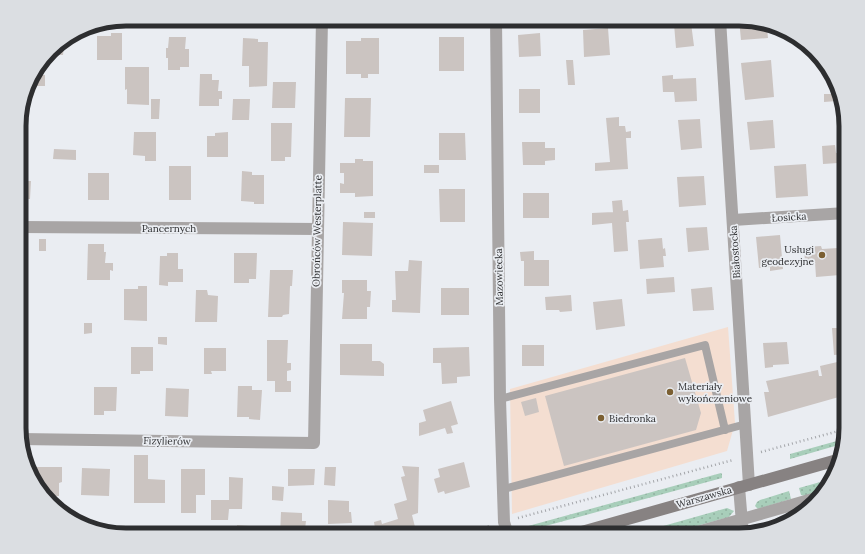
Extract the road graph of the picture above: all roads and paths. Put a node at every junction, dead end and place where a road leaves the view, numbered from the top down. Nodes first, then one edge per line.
1 (322, 26) edge
2 (496, 26) edge
3 (720, 26) edge
4 (839, 213) edge
5 (733, 220) junction
6 (26, 227) edge
7 (318, 229) junction
8 (500, 399) junction
9 (746, 424) junction
10 (725, 430) junction
11 (839, 431) edge
12 (27, 439) edge
13 (314, 443) joint
14 (747, 456) junction
15 (834, 461) edge
16 (744, 486) junction
17 (504, 490) junction
18 (807, 501) edge
19 (742, 520) junction
20 (504, 522) junction
21 (482, 528) edge
22 (506, 528) edge
23 (597, 528) edge
24 (713, 528) edge
25 (743, 528) edge

1 - 7 street, Obrońców Westerplatte
2 - 8 street, Mazowiecka
3 - 5 street, Białostocka
4 - 5 street, Łosicka
5 - 9 street, Białostocka
6 - 7 street, Pancernych
7 - 13 street, Obrońców Westerplatte
8 - 10 lane
8 - 17 street, Mazowiecka
9 - 10 lane
9 - 14 street, Białostocka
10 - 17 lane
11 - 14 path
12 - 13 street, Fizylierów
14 - 16 street, Białostocka
14 - 20 path
15 - 16 main road, Warszawska
16 - 19 street, Białostocka
16 - 23 main road, Warszawska
17 - 20 street, Mazowiecka
18 - 19 street
19 - 24 street
19 - 25 street, Białostocka
20 - 21 path
20 - 22 street, Mazowiecka

